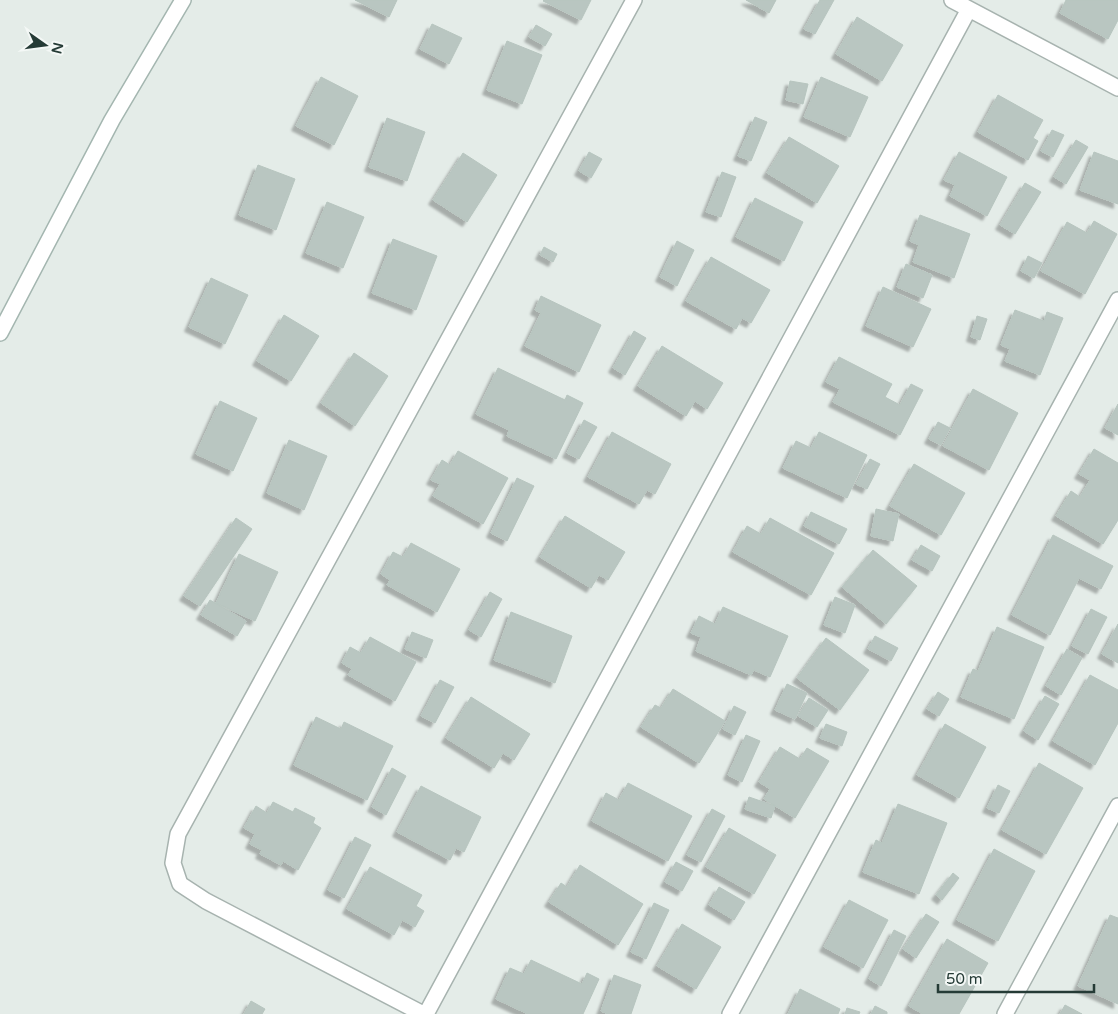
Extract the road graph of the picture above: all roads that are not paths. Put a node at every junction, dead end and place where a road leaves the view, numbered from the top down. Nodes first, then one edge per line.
1 (183, 0) edge
2 (634, 0) edge
3 (952, 0) edge
4 (969, 9) junction
5 (1118, 88) edge
6 (1118, 300) edge
7 (0, 333) edge
8 (1118, 806) edge
9 (425, 1014) edge
10 (730, 1014) edge
11 (1005, 1014) edge

1 - 7 street
2 - 9 street
3 - 4 street
4 - 5 street
4 - 9 street
6 - 10 street
8 - 11 street

